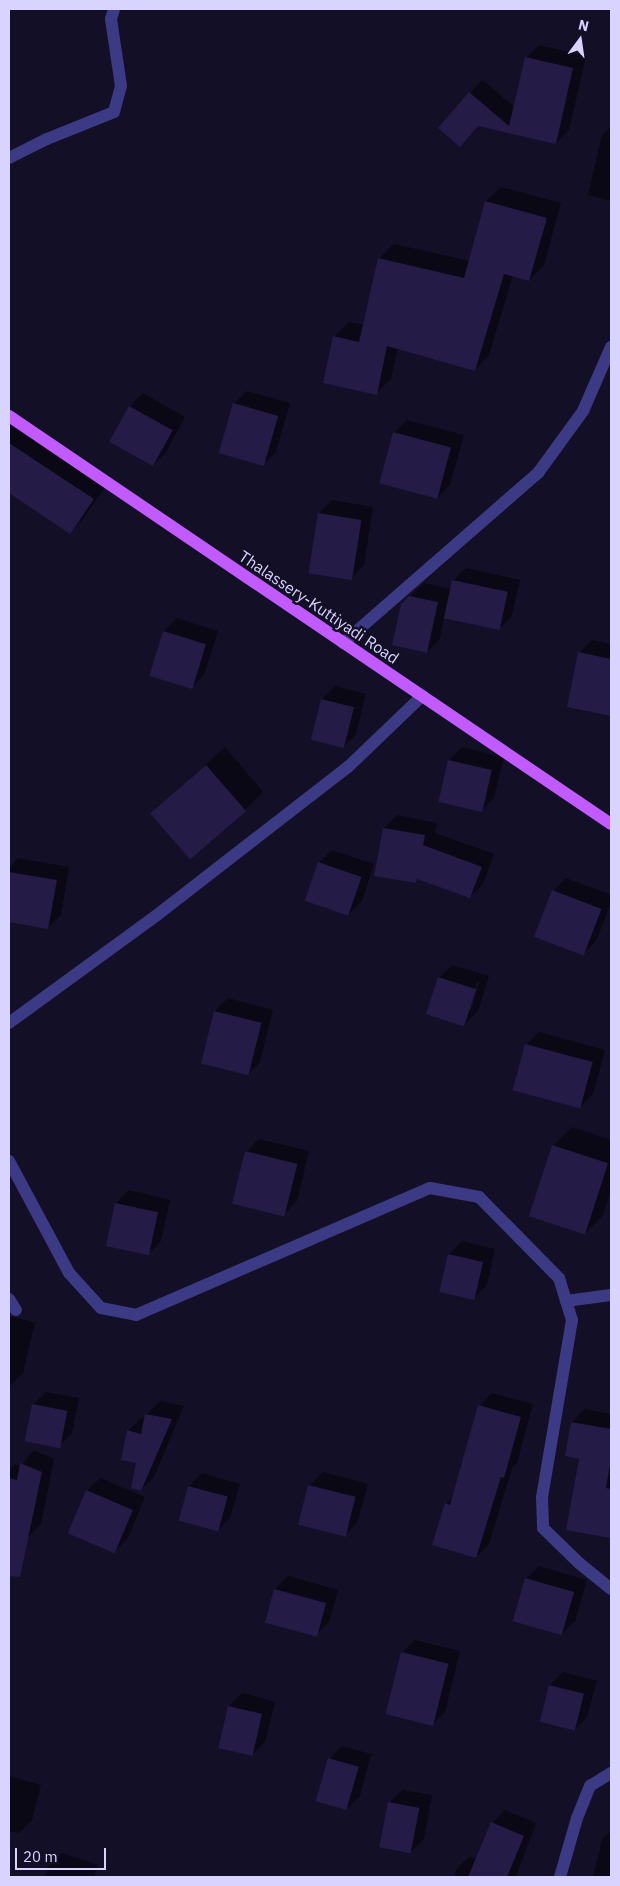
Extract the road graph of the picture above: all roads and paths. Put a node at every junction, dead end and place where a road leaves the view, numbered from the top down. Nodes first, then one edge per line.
1 (114, 9) edge
2 (9, 158) edge
3 (611, 347) edge
4 (9, 416) edge
5 (343, 642) junction
6 (422, 696) junction
7 (611, 824) edge
8 (9, 1023) edge
9 (9, 1161) edge
10 (611, 1295) edge
11 (9, 1299) edge
12 (566, 1301) junction
13 (16, 1310) dead end
14 (611, 1589) edge
15 (611, 1773) edge
16 (560, 1877) edge

1 - 2 street
3 - 5 street
4 - 5 main road, Thalassery-Kuttiyadi Road
5 - 6 main road, Thalassery-Kuttiyadi Road
6 - 7 main road, Thalassery-Kuttiyadi Road
6 - 8 street
9 - 12 street
10 - 12 street
11 - 13 street
12 - 14 street
15 - 16 street

